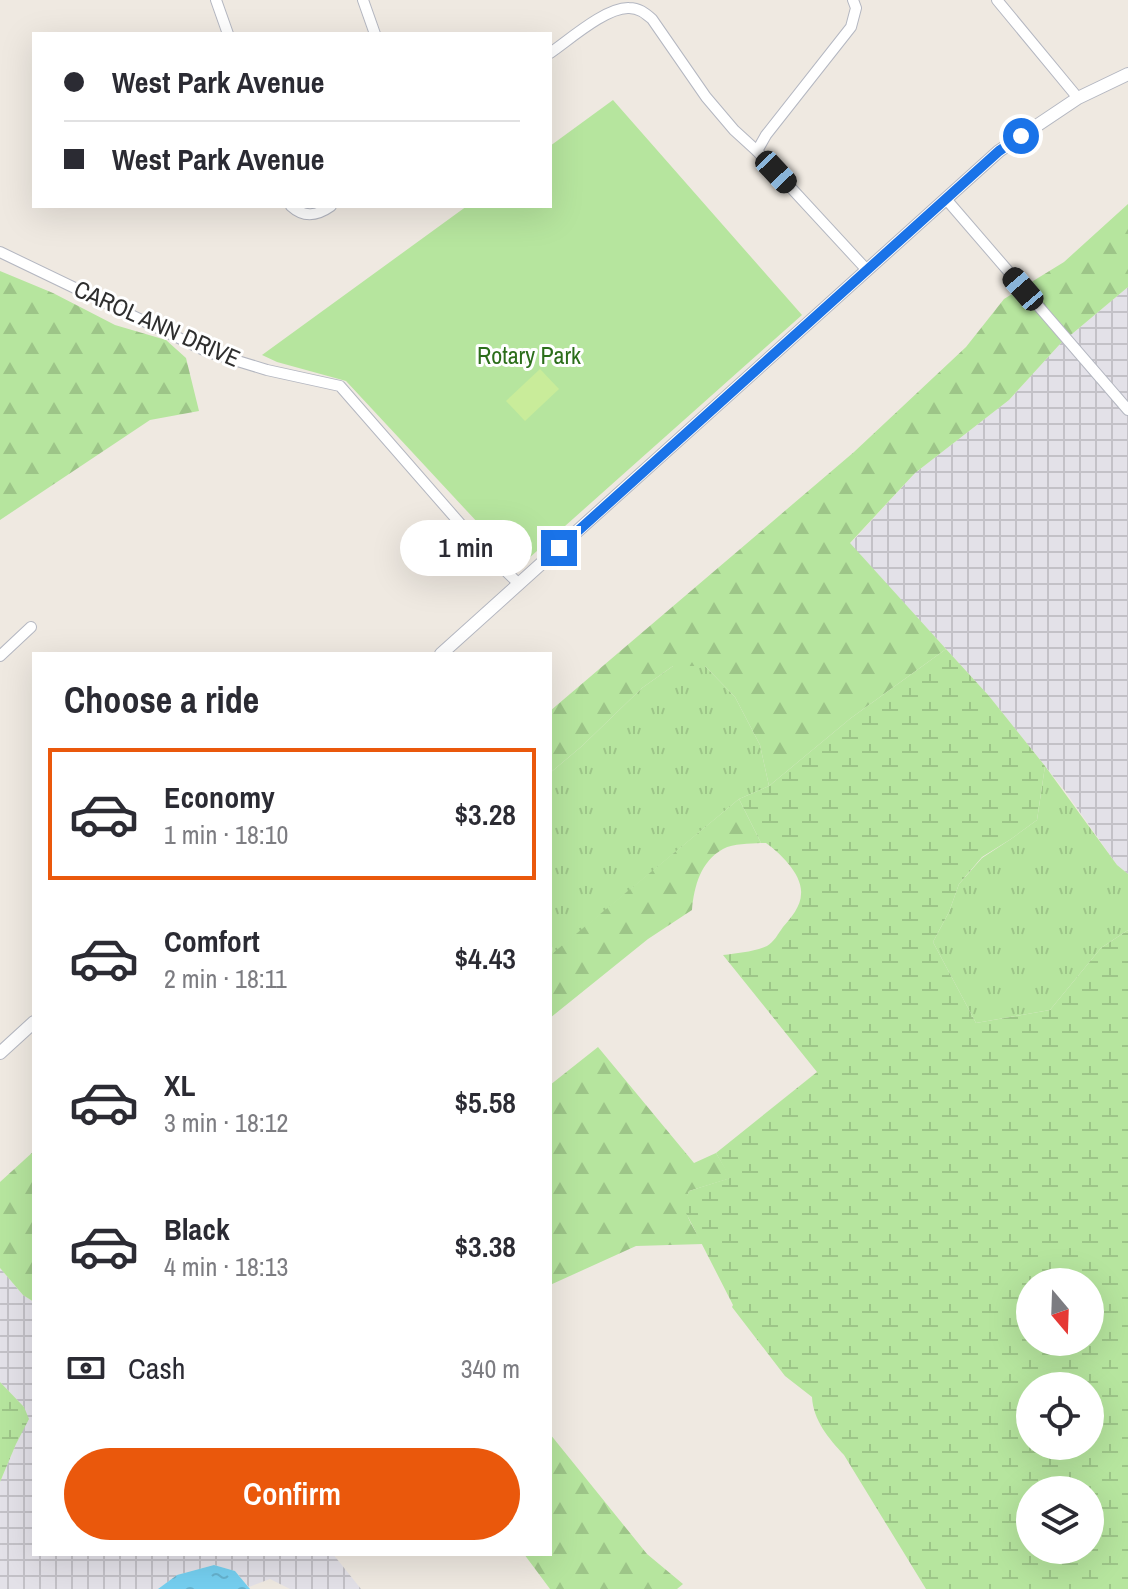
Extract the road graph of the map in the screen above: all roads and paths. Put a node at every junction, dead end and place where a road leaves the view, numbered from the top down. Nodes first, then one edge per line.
1 (216, 0) edge
2 (363, 0) edge
3 (853, 0) edge
4 (997, 0) edge
5 (227, 32) edge
6 (374, 32) edge
7 (552, 52) edge
8 (1128, 74) edge
9 (1078, 98) junction
10 (757, 151) junction
11 (946, 199) junction
12 (293, 208) edge
13 (328, 208) edge
14 (0, 252) edge
15 (866, 269) junction
16 (1128, 410) edge
17 (519, 584) junction
18 (31, 627) dead end
19 (443, 652) edge
20 (0, 656) edge
21 (32, 1024) edge
22 (0, 1053) edge

1 - 5 street
2 - 6 street
3 - 10 street
4 - 9 street
7 - 10 street
8 - 9 street
9 - 11 street
10 - 15 street
11 - 15 street
11 - 16 street
12 - 13 street
14 - 17 street, CAROL ANN DRIVE
15 - 17 street
17 - 19 street
18 - 20 street
21 - 22 street

